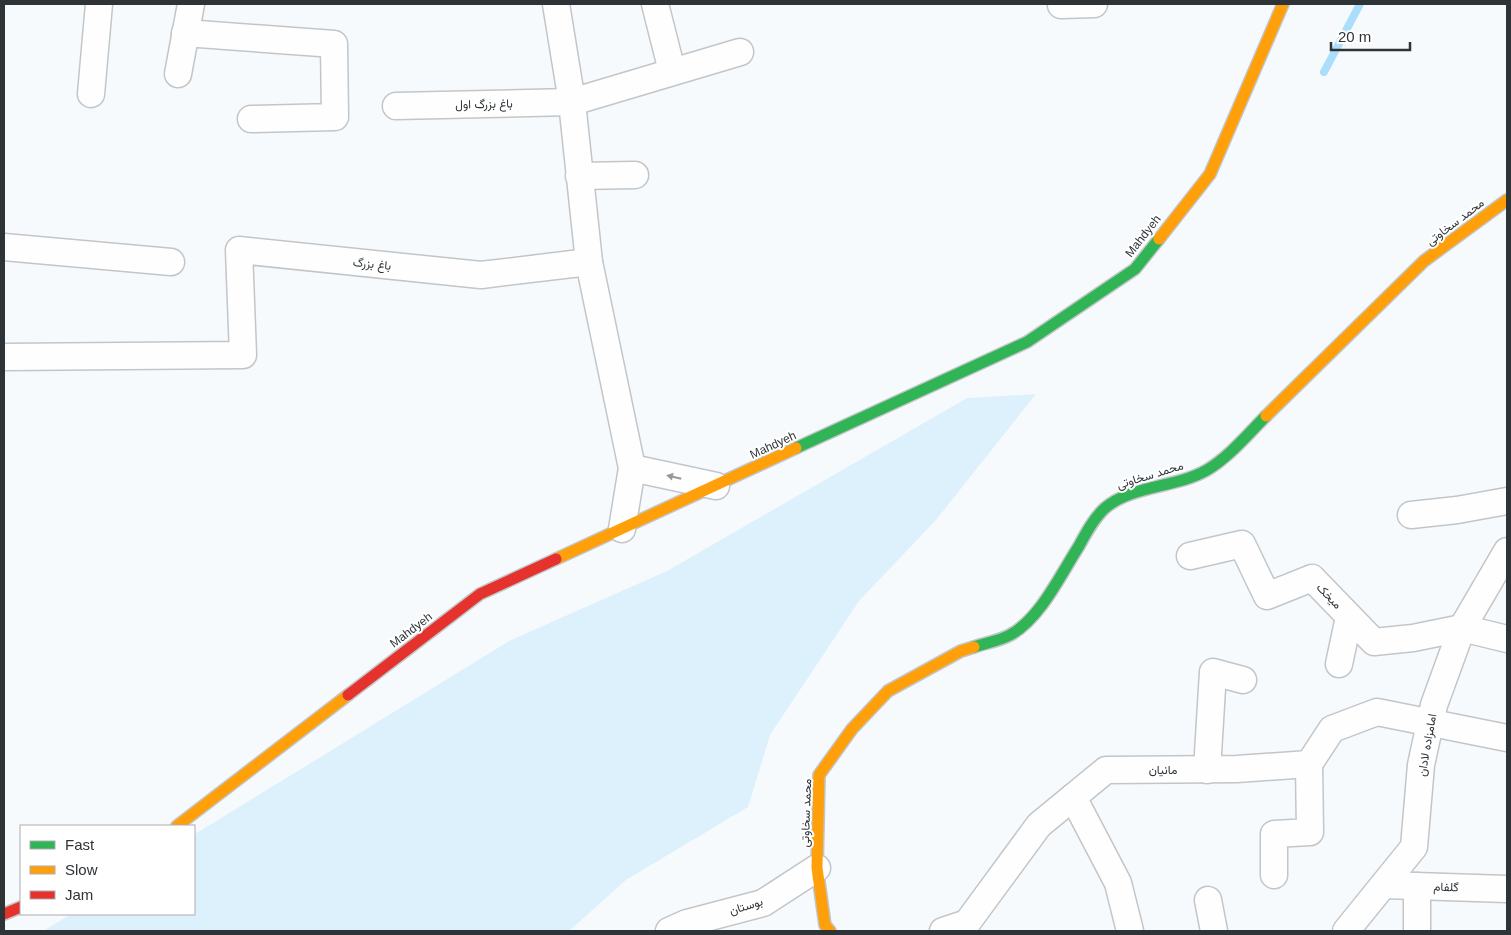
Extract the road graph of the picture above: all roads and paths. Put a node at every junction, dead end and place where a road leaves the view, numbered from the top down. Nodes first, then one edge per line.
1 (99, 4) edge
2 (191, 4) edge
3 (556, 4) edge
4 (656, 4) edge
5 (1094, 4) edge
6 (1283, 4) edge
7 (1061, 5) dead end
8 (185, 33) junction
9 (740, 52) dead end
10 (672, 71) junction
11 (178, 74) dead end
12 (91, 94) dead end
13 (572, 102) junction
14 (396, 106) dead end
15 (251, 119) dead end
16 (635, 175) dead end
17 (579, 176) junction
18 (1507, 200) edge
19 (4, 247) edge
20 (171, 262) dead end
21 (590, 262) junction
22 (4, 356) edge
23 (632, 468) junction
24 (716, 486) junction
25 (1507, 501) edge
26 (1411, 515) dead end
27 (622, 529) junction
28 (1507, 551) edge
29 (1190, 556) dead end
30 (1349, 617) junction
31 (1462, 628) junction
32 (1507, 639) edge
33 (1339, 664) dead end
34 (1243, 680) dead end
35 (1430, 723) junction
36 (1507, 738) edge
37 (1309, 764) junction
38 (1208, 770) junction
39 (1072, 797) junction
40 (178, 825) edge
41 (817, 868) junction
42 (1274, 875) dead end
43 (1384, 885) junction
44 (1417, 886) junction
45 (1507, 889) edge
46 (1208, 900) dead end
47 (20, 907) edge
48 (4, 914) edge
49 (682, 929) edge
50 (830, 931) edge
51 (943, 931) edge
52 (1130, 931) edge
53 (1214, 931) edge
54 (1346, 931) edge
55 (1417, 931) edge

1 - 12 street
2 - 8 street
3 - 13 street
4 - 10 street
5 - 7 street
6 - 24 street, Mahdyeh
8 - 11 street
8 - 15 street
9 - 10 street, باغ بزرگ اول
10 - 13 street, باغ بزرگ اول
13 - 14 street, باغ بزرگ اول
13 - 17 street
16 - 17 street
17 - 21 street
18 - 41 street, محمد سخاوتی
19 - 20 street
21 - 22 street, باغ بزرگ
21 - 23 street
24 -> 23 street
23 - 27 street
24 - 27 street, Mahdyeh
25 - 26 street
27 - 40 street, Mahdyeh
28 - 31 street, امامزاده لادان
29 - 30 street, میخک
30 - 31 street, میخک
30 - 33 street
31 - 32 street
31 - 35 street, امامزاده لادان
34 - 38 street
35 - 36 street
35 - 37 street
35 - 43 street, امامزاده لادان
37 - 38 street, مانیان
37 - 42 street
38 - 39 street, مانیان
39 - 51 street, مانیان
39 - 52 street
41 - 49 street, بوستان
41 - 50 street
43 - 44 street, گلفام
43 - 54 street, امامزاده لادان
44 - 45 street, گلفام
44 - 55 street
46 - 53 street
47 - 48 street

